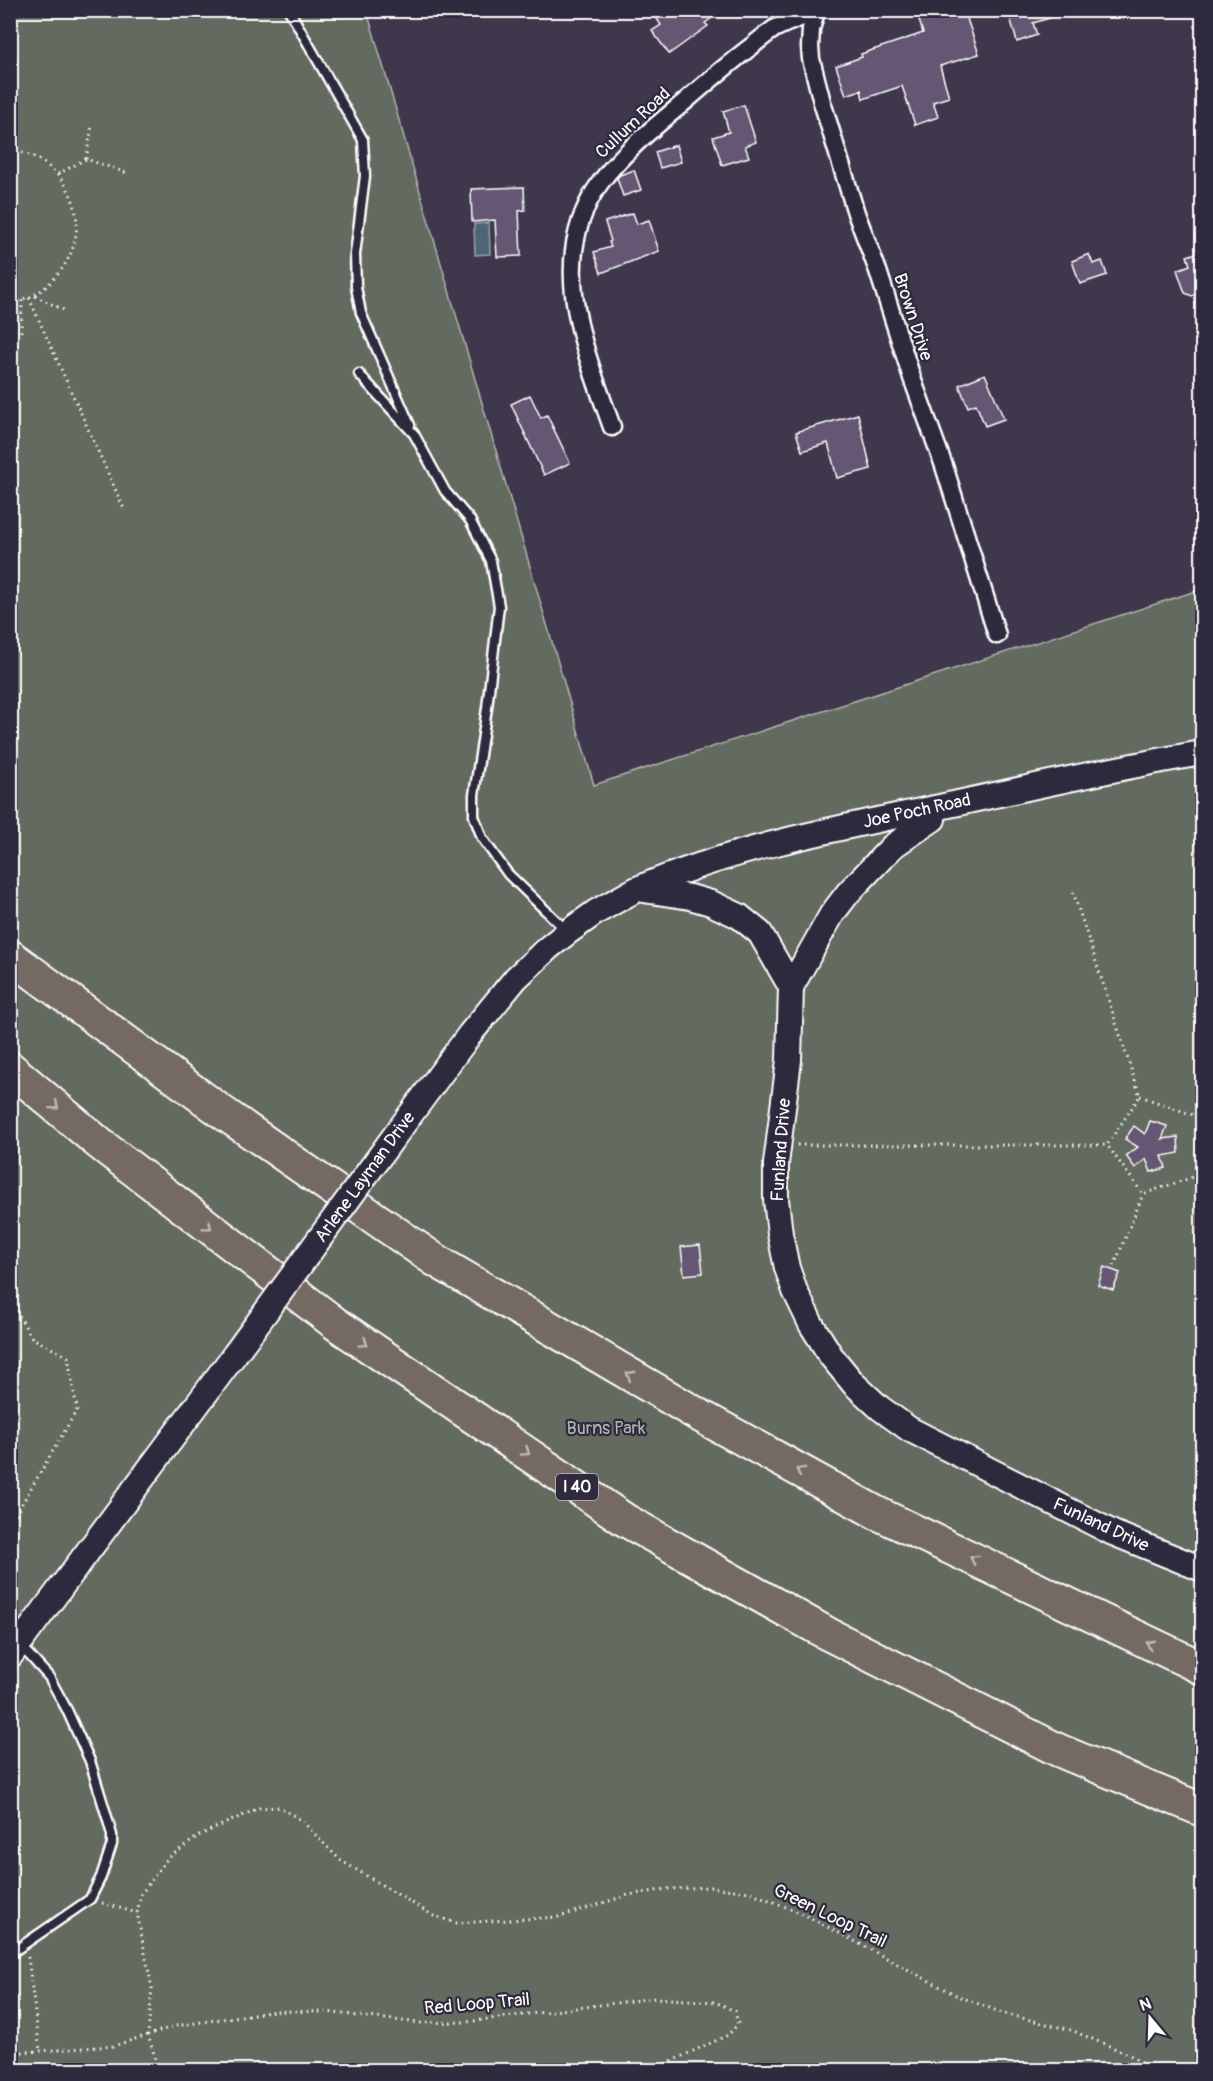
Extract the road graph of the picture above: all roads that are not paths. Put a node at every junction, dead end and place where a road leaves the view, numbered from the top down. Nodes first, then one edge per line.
1 (289, 10) edge
2 (818, 11) edge
3 (359, 374) dead end
4 (612, 427) dead end
5 (414, 434) junction
6 (997, 635) dead end
7 (1203, 753) edge
8 (934, 808) junction
9 (637, 889) junction
10 (568, 932) junction
11 (10, 956) edge
12 (791, 987) junction
13 (10, 1068) edge
14 (1203, 1569) edge
15 (15, 1650) edge
16 (1203, 1668) edge
17 (1203, 1810) edge
18 (10, 1954) edge

1 - 5 lane
2 - 4 street, Cullum Road
2 - 6 street, Brown Drive
3 - 5 lane
5 - 10 lane
7 - 8 street, Joe Poch Road
8 - 9 street, Joe Poch Road
8 - 12 street, Funland Drive
9 - 10 street, Arlene Layman Drive
9 - 12 street
10 - 15 street, Arlene Layman Drive, bridge
16 -> 11 highway
12 - 14 street, Funland Drive
13 -> 17 highway, I 40
15 - 18 lane

